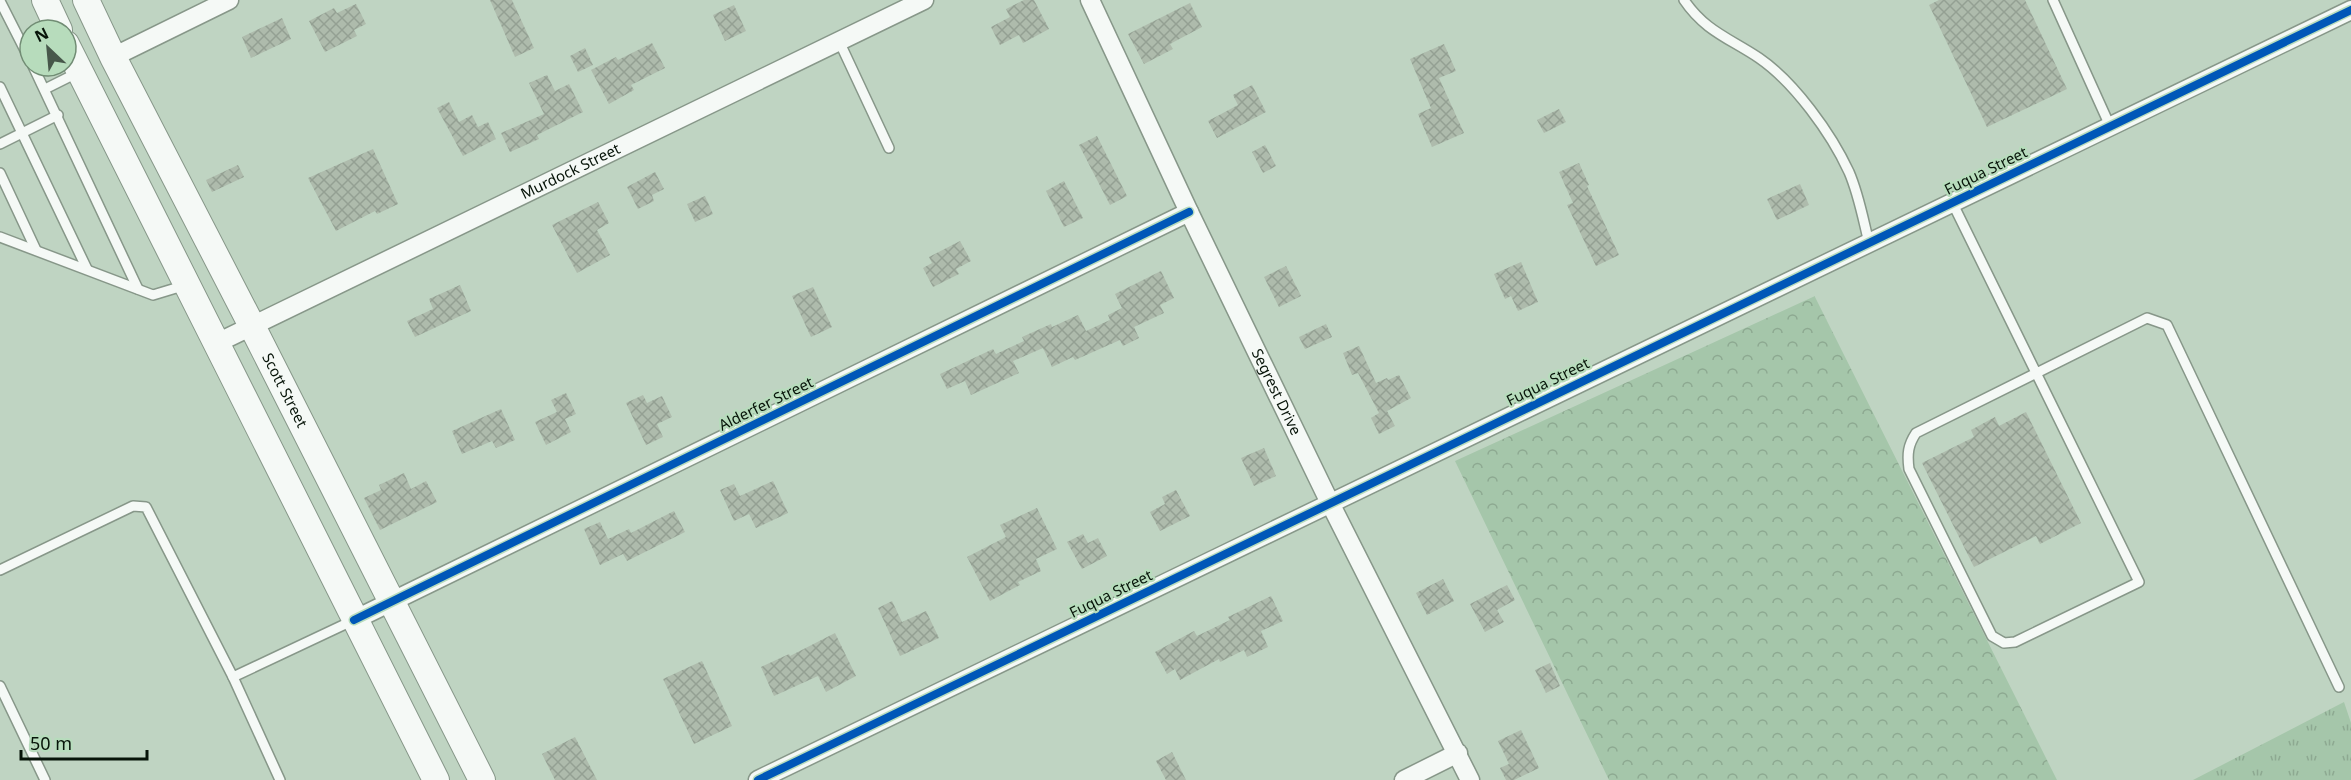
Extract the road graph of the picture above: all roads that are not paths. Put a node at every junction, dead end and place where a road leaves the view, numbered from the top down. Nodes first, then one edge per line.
1 (45, 0) edge
2 (86, 0) edge
3 (229, 0) edge
4 (924, 0) edge
5 (1090, 0) edge
6 (1684, 0) edge
7 (2053, 0) edge
8 (0, 1) edge
9 (2351, 10) edge
10 (53, 18) edge
11 (18, 36) edge
12 (839, 41) junction
13 (113, 57) junction
14 (79, 72) junction
15 (39, 78) edge
16 (0, 87) edge
17 (45, 89) junction
18 (58, 115) junction
19 (2110, 126) junction
20 (22, 133) junction
21 (0, 144) edge
22 (889, 148) dead end
23 (0, 173) edge
24 (1953, 202) junction
25 (1190, 212) junction
26 (0, 237) edge
27 (1869, 243) junction
28 (36, 250) junction
29 (87, 269) junction
30 (187, 285) junction
31 (138, 289) junction
32 (252, 326) junction
33 (217, 343) junction
34 (2037, 373) junction
35 (1330, 503) junction
36 (0, 570) edge
37 (392, 602) junction
38 (354, 620) junction
39 (233, 677) junction
40 (0, 686) edge
41 (2339, 687) dead end
42 (1458, 753) junction
43 (45, 780) edge
44 (280, 780) edge
45 (436, 780) edge
46 (482, 780) edge
47 (758, 780) edge
48 (1404, 780) edge
49 (1470, 780) edge

1 - 10 main road
2 - 13 main road, Scott Street
3 - 13 street
4 - 12 street, Murdock Street
5 - 25 street, Segrest Drive
6 - 27 lane
7 - 19 lane
8 - 11 lane
9 - 19 street, Fuqua Street
12 - 22 lane
12 - 32 street, Murdock Street
13 - 14 main road
13 - 32 main road, Scott Street
14 - 17 lane
14 - 30 main road
15 - 17 lane
16 - 20 lane
17 - 18 lane
18 - 20 lane
18 - 31 lane
19 - 24 street, Fuqua Street
20 - 21 lane
20 - 29 lane
23 - 28 lane
24 - 27 street, Fuqua Street
24 - 34 lane
25 - 35 street, Segrest Drive
25 - 37 street, Alderfer Street
26 - 28 lane
27 - 35 street, Fuqua Street
28 - 29 lane
29 - 31 lane
30 - 31 lane
30 - 33 main road
32 - 33 street, Murdock Street
32 - 37 main road, Scott Street
33 - 38 main road
34 - 34 lane
34 - 41 lane
35 - 42 street, Segrest Drive
35 - 47 street, Fuqua Street
36 - 39 lane
37 - 38 street, Alderfer Street
37 - 46 main road, Scott Street
38 - 39 lane
38 - 45 main road
39 - 44 lane
40 - 43 lane
42 - 48 street
42 - 49 street, Segrest Drive

